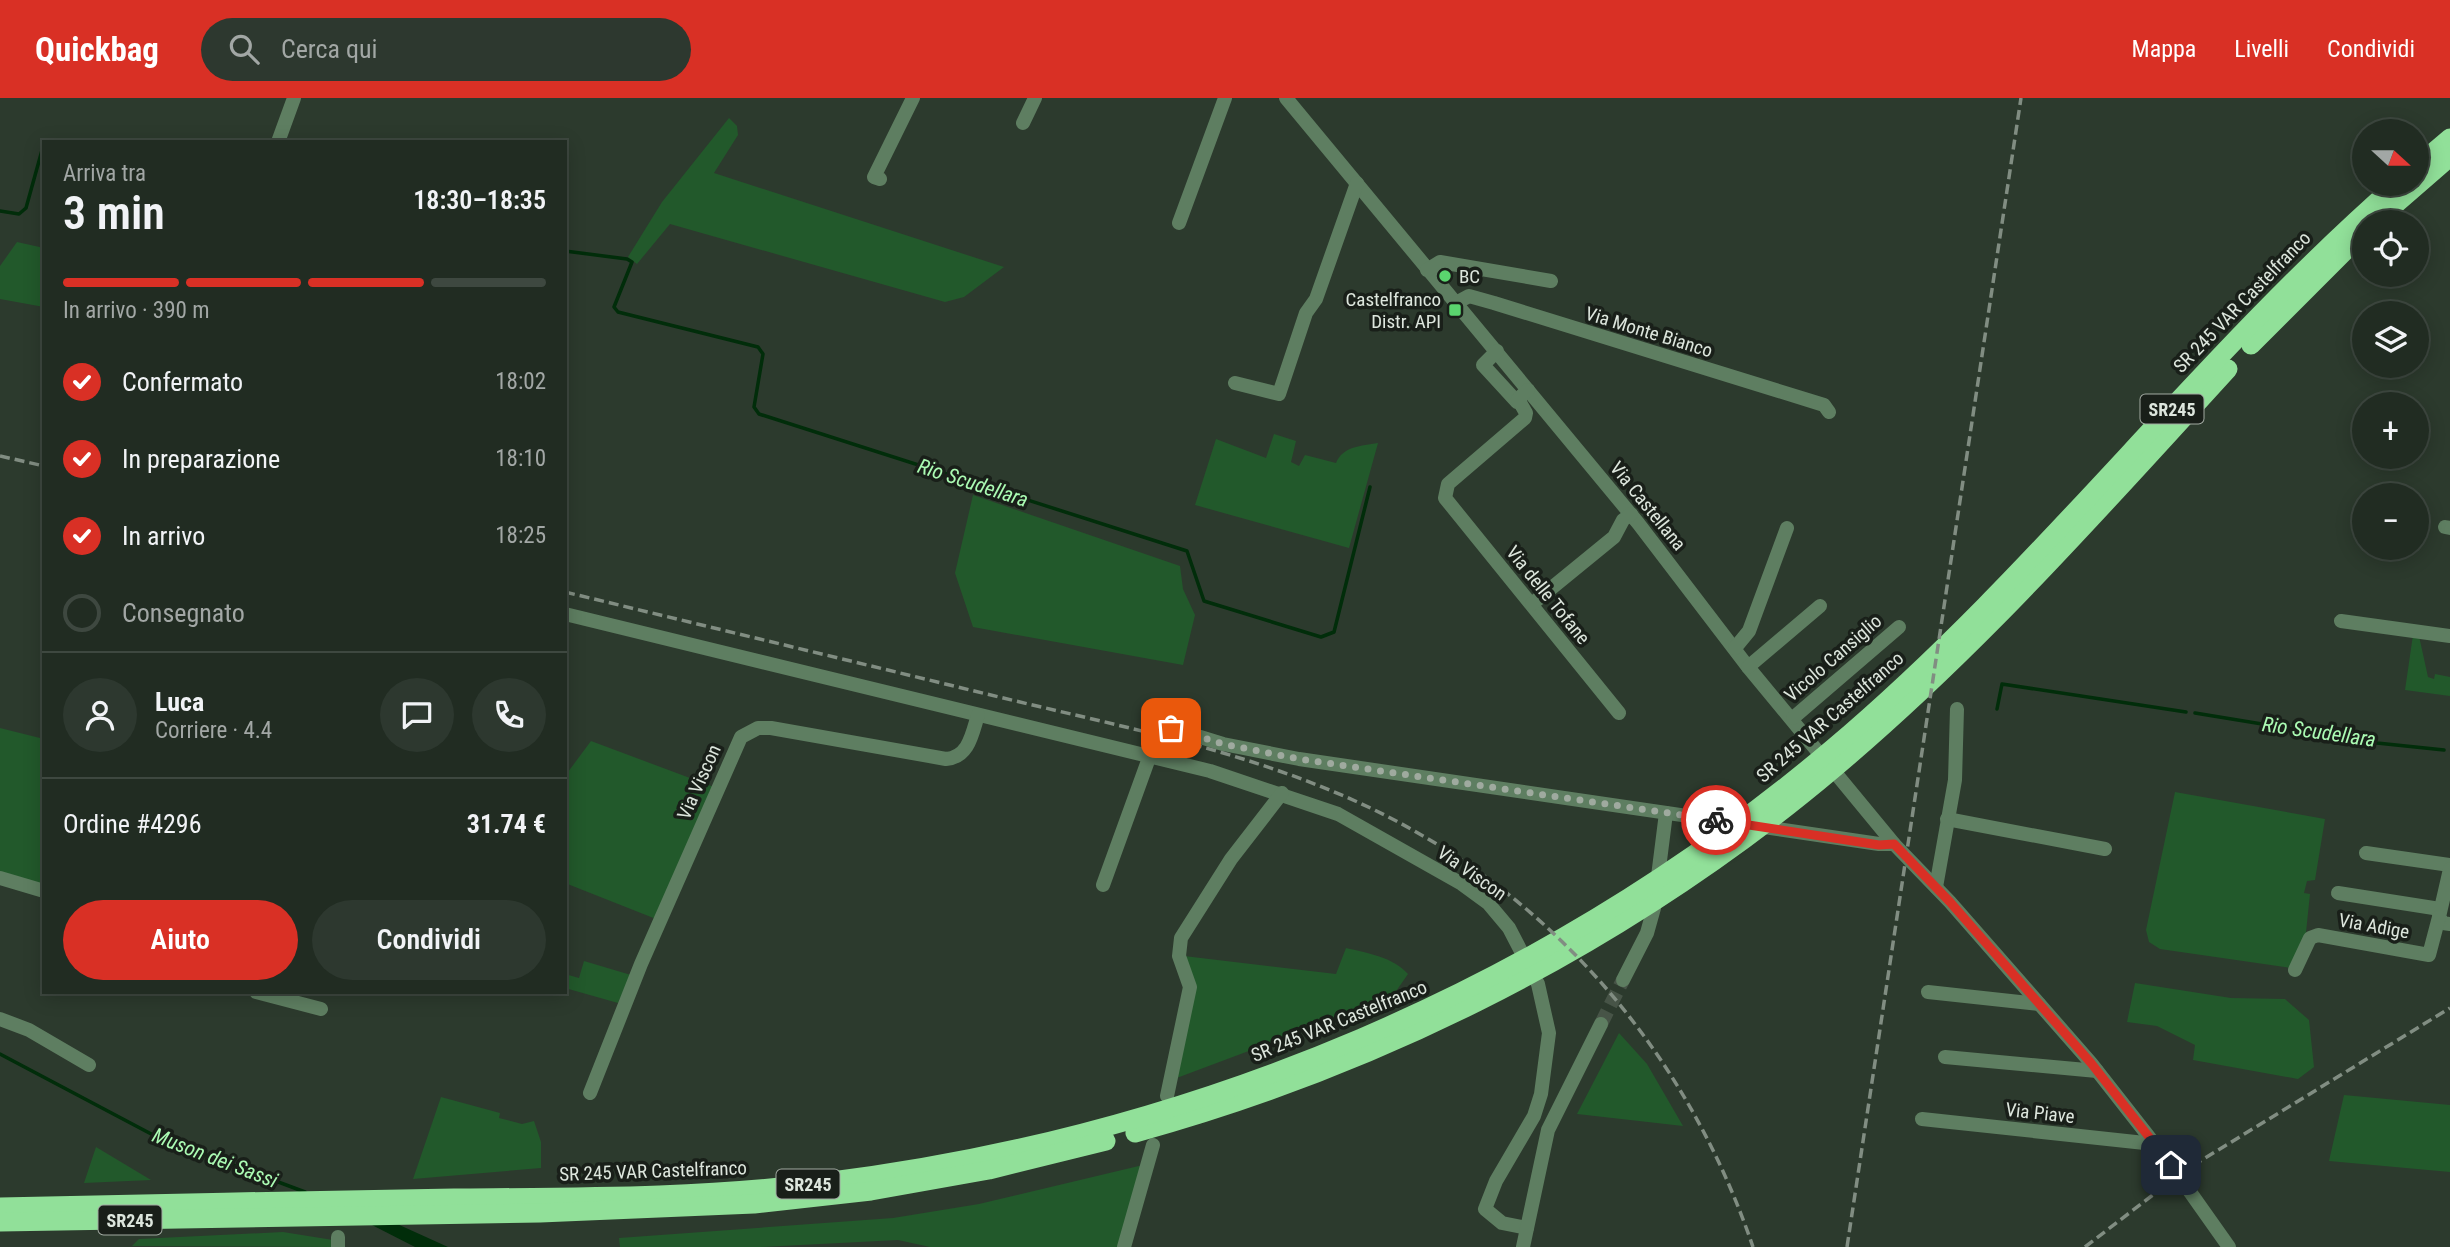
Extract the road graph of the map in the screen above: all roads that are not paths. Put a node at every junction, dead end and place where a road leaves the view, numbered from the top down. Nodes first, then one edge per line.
1 (294, 98) edge
2 (913, 98) edge
3 (1035, 98) edge
4 (1225, 98) edge
5 (1286, 98) edge
6 (1023, 124) dead end
7 (2450, 138) edge
8 (279, 140) edge
9 (2429, 156) edge
10 (2450, 157) edge
11 (880, 178) dead end
12 (1357, 183) junction
13 (2386, 210) edge
14 (1179, 223) dead end
15 (2352, 236) edge
16 (1427, 270) junction
17 (1551, 281) dead end
18 (1456, 303) junction
19 (1497, 351) junction
20 (1235, 383) dead end
21 (1528, 390) junction
22 (1517, 402) junction
23 (1829, 412) dead end
24 (1630, 514) junction
25 (1787, 528) dead end
26 (1532, 604) junction
27 (1820, 606) dead end
28 (567, 614) edge
29 (2341, 621) dead end
30 (1899, 627) dead end
31 (2450, 636) edge
32 (1735, 648) junction
33 (1748, 667) junction
34 (1957, 709) dead end
35 (1619, 713) dead end
36 (978, 715) junction
37 (1793, 718) junction
38 (1171, 728) dead end
39 (1149, 758) junction
40 (1282, 793) junction
41 (1666, 813) junction
42 (1947, 819) junction
43 (1894, 844) junction
44 (2105, 849) dead end
45 (2450, 852) edge
46 (2366, 853) dead end
47 (2450, 865) edge
48 (0, 878) edge
49 (1103, 885) dead end
50 (1936, 887) junction
51 (42, 890) edge
52 (2339, 893) dead end
53 (2443, 917) edge
54 (2295, 970) dead end
55 (1623, 980) tunnel mouth
56 (1499, 981) junction
57 (1928, 992) dead end
58 (264, 994) edge
59 (2039, 1004) junction
60 (321, 1009) dead end
61 (0, 1019) edge
62 (1601, 1024) tunnel mouth
63 (1945, 1057) dead end
64 (89, 1065) dead end
65 (2097, 1071) junction
66 (590, 1093) dead end
67 (1167, 1096) dead end
68 (1922, 1119) dead end
69 (1153, 1144) dead end
70 (2154, 1144) junction
71 (0, 1207) edge
72 (0, 1222) edge
73 (1527, 1228) junction
74 (1124, 1247) edge
75 (1523, 1247) edge
76 (2229, 1247) edge

1 - 8 street
2 - 11 street
3 - 6 street
4 - 14 street
5 - 12 street, Via Castellana
7 - 9 highway
10 - 13 highway, SR 245 VAR Castelfranco / SR245
12 - 16 street, Via Castellana
12 - 20 street
15 - 56 highway, SR 245 VAR Castelfranco / SR245
16 - 17 street
16 - 18 street, Via Castellana
18 - 19 street, Via Castellana
18 - 23 street, Via Monte Bianco
19 - 21 street, Via Castellana
19 - 22 street
21 - 22 street
21 - 24 street, Via Castellana
22 - 26 street, Via delle Tofane
24 - 26 street
24 - 32 street, Via Castellana
25 - 32 street
26 - 35 street, Via delle Tofane
27 - 33 street
28 - 36 street, Via Viscon
29 - 31 street
30 - 37 street, Vicolo Cansiglio
32 - 33 street, Via Castellana
33 - 37 street, Via Castellana
34 - 42 street
36 - 39 street, Via Viscon
36 - 66 street, Via Viscon
37 - 43 street, Via Castellana
38 - 41 street
39 - 40 street, Via Viscon
39 - 49 street
40 - 67 street
40 - 73 street, Via Viscon
41 - 43 street
41 - 55 street
42 - 44 street
42 - 50 street
43 - 50 street, Via Castellana
45 - 47 street, Via Adige
46 - 47 street
47 - 53 street, Via Adige
48 - 51 street
50 - 59 street
52 - 53 street, Via Adige
53 - 54 street, Via Adige
56 - 71 highway, SR 245 VAR Castelfranco / SR245
56 - 72 highway, SR 245 VAR Castelfranco / SR245
57 - 59 street
58 - 60 street
59 - 65 street
61 - 64 street
62 - 73 street
63 - 65 street
65 - 70 street
68 - 70 street, Via Piave
69 - 74 street
70 - 76 street
73 - 75 street

